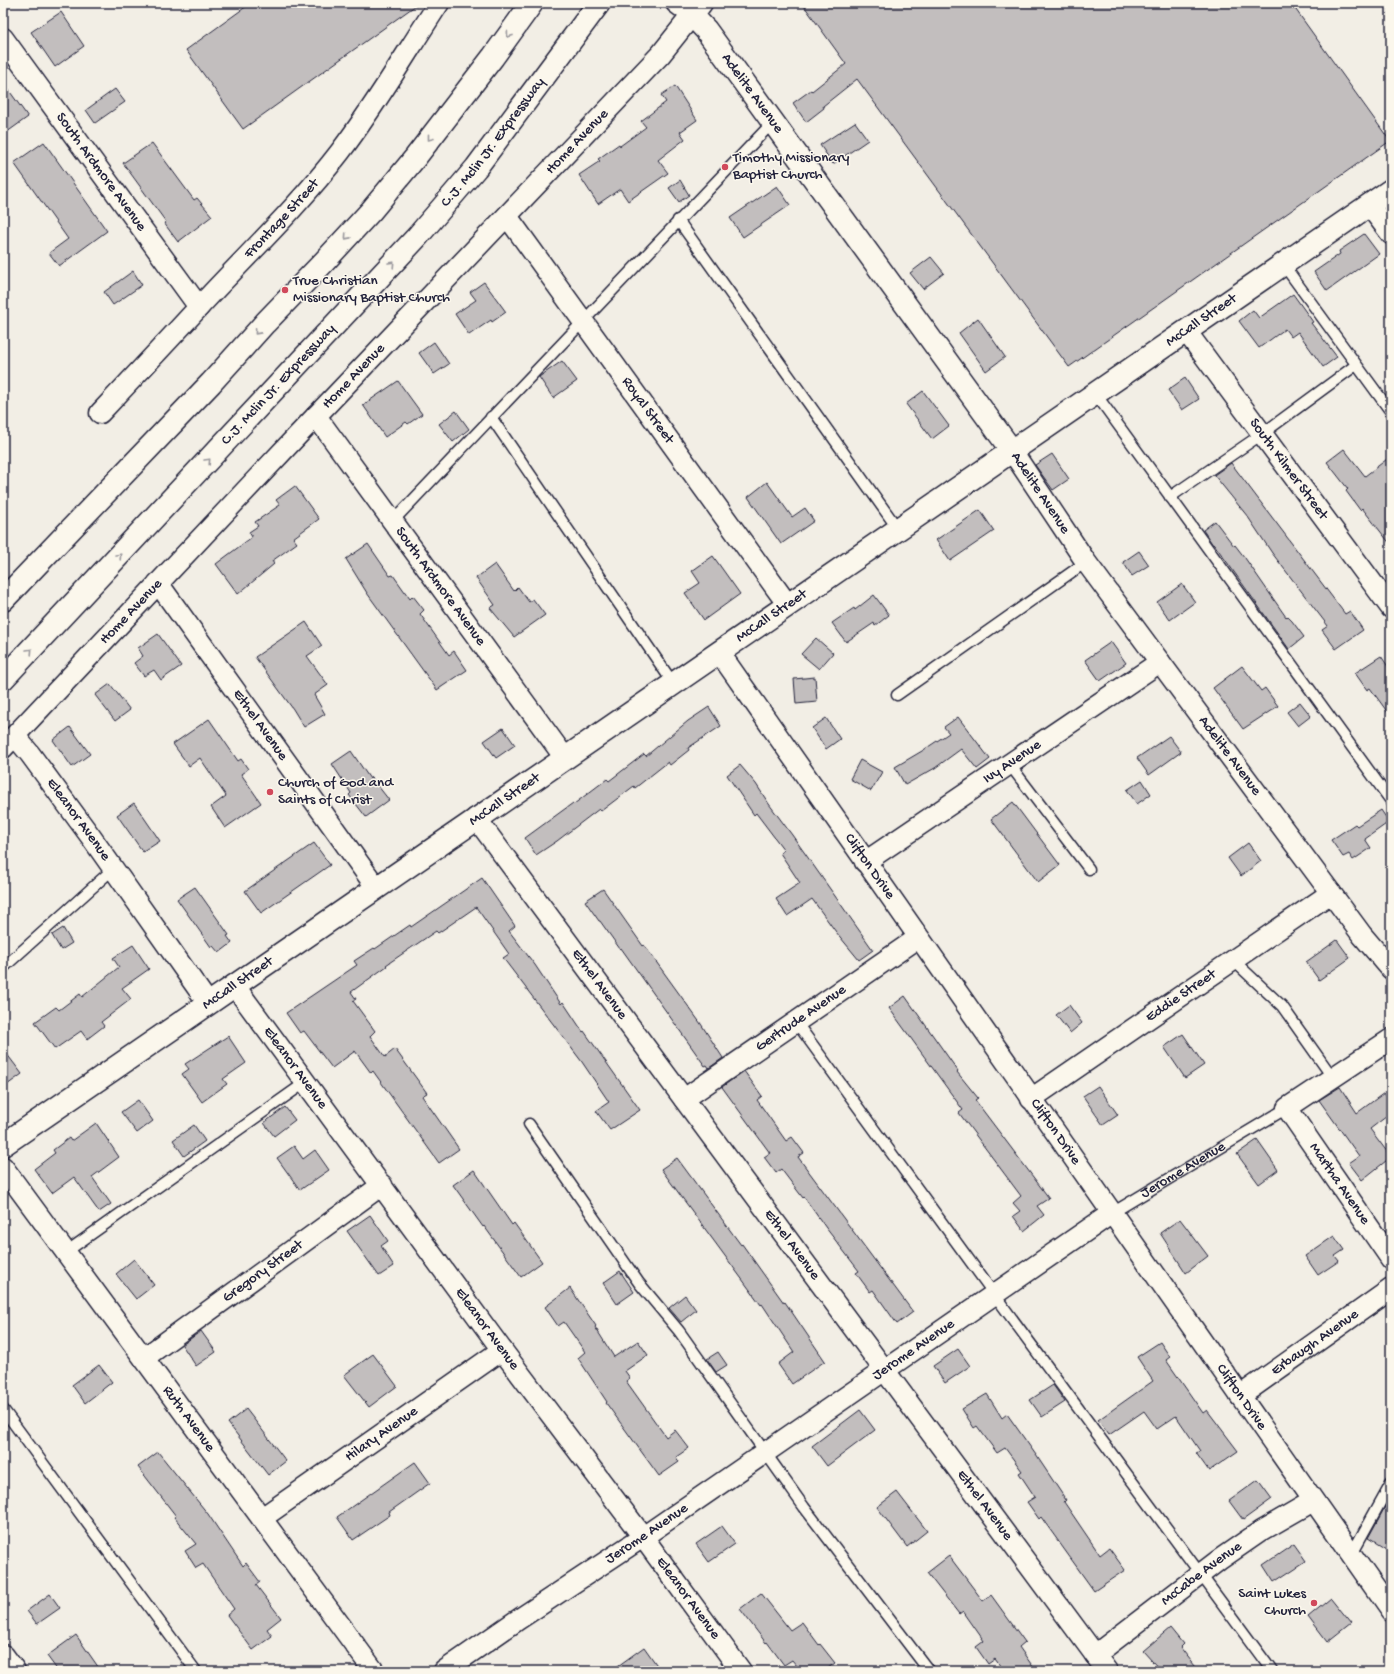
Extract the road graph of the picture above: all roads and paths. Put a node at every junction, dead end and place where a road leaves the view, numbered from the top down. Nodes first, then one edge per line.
1 (439, 3) edge
2 (532, 3) edge
3 (599, 3) edge
4 (690, 7) edge
5 (3, 38) edge
6 (773, 122) junction
7 (1391, 190) edge
8 (1369, 205) junction
9 (507, 216) junction
10 (678, 220) junction
11 (1391, 234) edge
12 (1283, 264) junction
13 (199, 307) junction
14 (582, 321) junction
15 (1186, 331) junction
16 (1356, 366) junction
17 (1095, 393) junction
18 (1391, 412) edge
19 (100, 414) dead end
20 (316, 416) junction
21 (491, 417) junction
22 (1262, 434) junction
23 (1009, 453) junction
24 (1170, 497) junction
25 (393, 521) junction
26 (898, 529) junction
27 (1086, 562) junction
28 (158, 583) junction
29 (3, 600) edge
30 (788, 604) junction
31 (1391, 608) edge
32 (719, 652) junction
33 (1160, 662) junction
34 (3, 679) edge
35 (674, 683) junction
36 (897, 695) dead end
37 (9, 742) edge
38 (565, 758) junction
39 (1010, 765) junction
40 (1391, 801) edge
41 (476, 818) junction
42 (865, 862) junction
43 (113, 869) junction
44 (1089, 869) dead end
45 (376, 887) junction
46 (1331, 893) junction
47 (918, 938) junction
48 (1234, 960) junction
49 (3, 968) edge
50 (1391, 969) edge
51 (234, 985) junction
52 (208, 1003) junction
53 (796, 1022) junction
54 (1391, 1040) edge
55 (1332, 1078) junction
56 (306, 1082) junction
57 (1031, 1098) junction
58 (684, 1099) junction
59 (1287, 1108) junction
60 (529, 1124) dead end
61 (3, 1145) edge
62 (3, 1167) edge
63 (382, 1185) junction
64 (1112, 1213) junction
65 (66, 1252) junction
66 (1391, 1259) edge
67 (1391, 1289) edge
68 (994, 1294) junction
69 (502, 1350) junction
70 (144, 1358) junction
71 (884, 1370) junction
72 (1240, 1396) junction
73 (3, 1409) edge
74 (765, 1453) junction
75 (1391, 1483) edge
76 (1313, 1501) junction
77 (262, 1518) junction
78 (643, 1537) junction
79 (1351, 1555) junction
80 (1200, 1574) junction
81 (1391, 1611) edge
82 (1095, 1655) junction
83 (3, 1656) edge
84 (14, 1671) edge
85 (196, 1671) edge
86 (374, 1671) edge
87 (444, 1671) edge
88 (742, 1671) edge
89 (929, 1671) edge
90 (1107, 1671) edge
91 (1272, 1671) edge

1 - 13 street, Frontage Street
2 -> 29 main road
34 -> 3 main road, C.J. Mclin Jr. Expressway
4 - 6 main road, Adelite Avenue
4 - 9 street, Home Avenue
5 - 13 street, South Ardmore Avenue
6 - 10 lane
6 - 23 main road, Adelite Avenue
7 - 8 main road, McCall Street
8 - 11 street
8 - 12 main road, McCall Street
9 - 14 street, Royal Street
9 - 20 street, Home Avenue
10 - 14 lane
10 - 26 lane
12 - 15 main road, McCall Street
12 - 16 lane
13 - 19 street, Frontage Street
14 - 21 lane
14 - 30 street, Royal Street
15 - 17 main road, McCall Street
15 - 22 street, South Kilmer Street
16 - 18 lane
16 - 22 lane
17 - 23 main road, McCall Street
17 - 24 lane
20 - 25 street, South Ardmore Avenue
20 - 28 street, Home Avenue
21 - 25 lane
21 - 35 lane
22 - 24 lane
22 - 31 street, South Kilmer Street
23 - 26 main road, McCall Street
23 - 27 street, Adelite Avenue
24 - 40 lane
25 - 38 street, South Ardmore Avenue
26 - 30 main road, McCall Street
27 - 33 street, Adelite Avenue
27 - 36 lane
28 - 37 street, Home Avenue
28 - 45 street, Ethel Avenue
30 - 32 main road, McCall Street
32 - 35 main road, McCall Street
32 - 42 street, Clifton Drive
33 - 39 street, Ivy Avenue
33 - 46 street, Adelite Avenue
35 - 38 main road, McCall Street
37 - 43 street, Eleanor Avenue
38 - 41 main road, McCall Street
39 - 42 street, Ivy Avenue
39 - 44 lane
41 - 45 main road, McCall Street
41 - 58 street, Ethel Avenue
42 - 47 street, Clifton Drive
43 - 49 lane
43 - 52 street, Eleanor Avenue
45 - 51 main road, McCall Street
46 - 48 street, Eddie Street
46 - 50 street, Adelite Avenue
47 - 53 street, Gertrude Avenue
47 - 57 street, Clifton Drive
48 - 55 lane
48 - 57 street, Eddie Street
51 - 52 main road, McCall Street
51 - 56 street, Eleanor Avenue
52 - 61 main road, McCall Street
53 - 58 street, Gertrude Avenue
53 - 68 lane
54 - 55 street, Jerome Avenue
55 - 59 street, Jerome Avenue
56 - 63 street, Eleanor Avenue
56 - 65 lane
57 - 64 street, Clifton Drive
58 - 71 street, Ethel Avenue
59 - 64 lane, Jerome Avenue
59 - 66 street, Martha Avenue
60 - 74 lane
62 - 65 street, Ruth Avenue
63 - 69 street, Eleanor Avenue
63 - 70 street, Gregory Street
64 - 68 street, Jerome Avenue
64 - 72 street, Clifton Drive
65 - 70 street, Ruth Avenue
67 - 72 street, Erbaugh Avenue
68 - 71 street, Jerome Avenue
68 - 80 lane
69 - 77 street, Hilary Avenue
69 - 78 street, Eleanor Avenue
70 - 77 street, Ruth Avenue
71 - 74 street, Jerome Avenue
71 - 82 street, Ethel Avenue
72 - 76 street, Clifton Drive
73 - 85 lane
74 - 78 street, Jerome Avenue
74 - 89 lane
75 - 79 lane
76 - 79 street, Clifton Drive
76 - 80 street, McCabe Avenue
77 - 86 street, Ruth Avenue
78 - 87 street, Jerome Avenue
78 - 88 street, Eleanor Avenue
79 - 81 street, Clifton Drive
80 - 82 street, McCabe Avenue
80 - 91 lane
82 - 90 street, Ethel Avenue
83 - 84 main road

